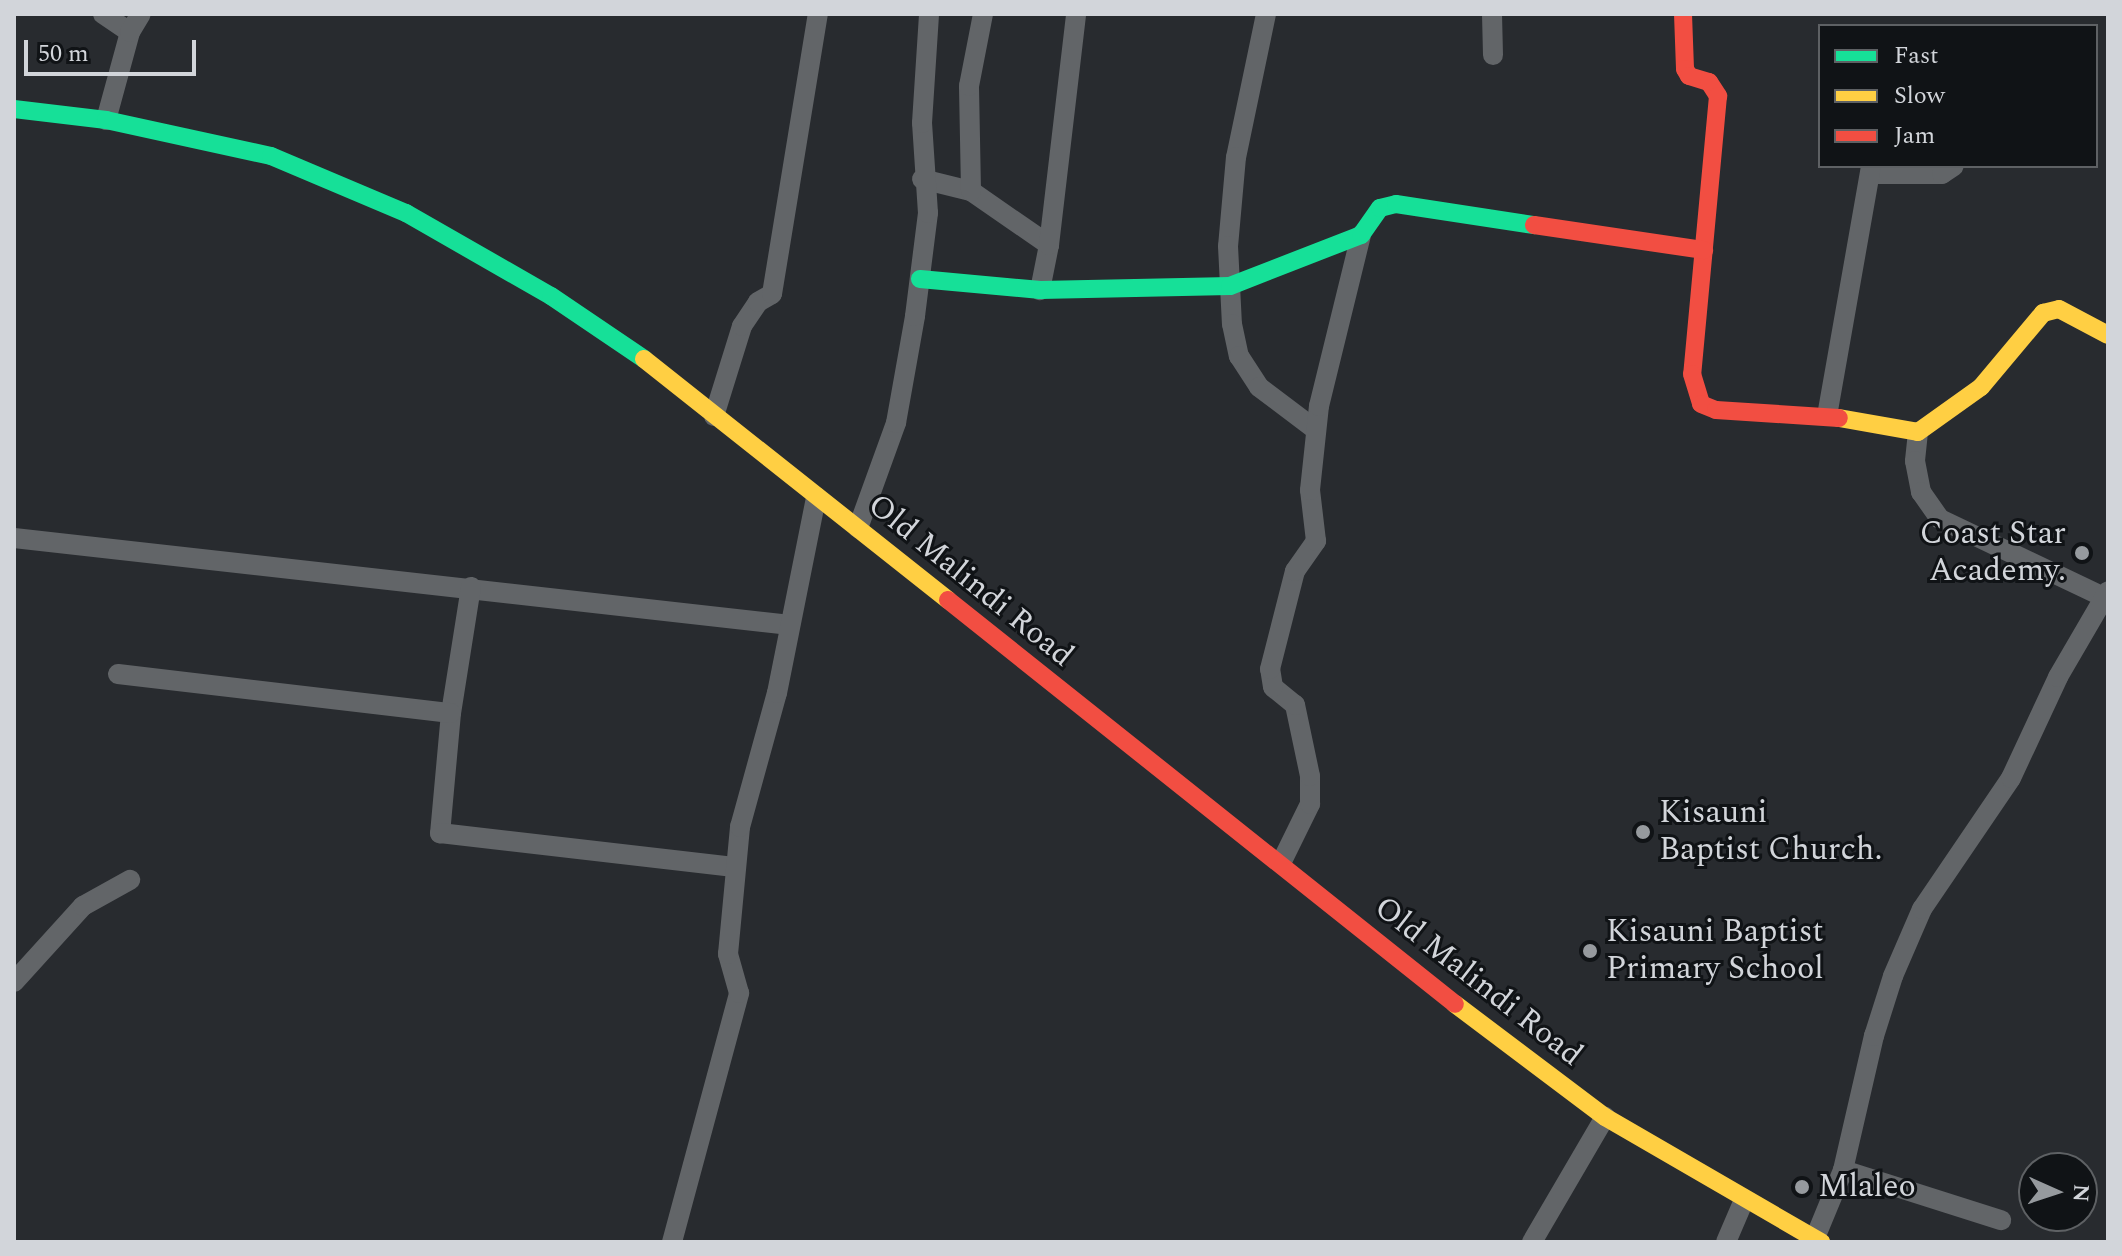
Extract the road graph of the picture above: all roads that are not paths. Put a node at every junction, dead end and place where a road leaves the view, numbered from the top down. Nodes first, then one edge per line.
1 (103, 14) edge
2 (818, 14) edge
3 (929, 14) edge
4 (983, 14) edge
5 (1076, 14) edge
6 (1266, 14) edge
7 (1492, 14) edge
8 (1683, 14) edge
9 (135, 23) edge
10 (1493, 55) dead end
11 (14, 109) edge
12 (106, 120) junction
13 (1951, 168) edge
14 (1871, 170) edge
15 (922, 179) junction
16 (971, 191) junction
17 (1361, 235) junction
18 (1049, 245) junction
19 (1704, 250) junction
20 (920, 279) junction
21 (1230, 286) junction
22 (1040, 290) junction
23 (2108, 335) edge
24 (714, 416) junction
25 (1827, 416) junction
26 (1316, 430) junction
27 (1918, 432) junction
28 (816, 497) junction
29 (858, 528) junction
30 (14, 538) edge
31 (471, 587) junction
32 (2107, 596) edge
33 (790, 625) junction
34 (118, 674) dead end
35 (451, 713) junction
36 (1281, 863) junction
37 (736, 867) junction
38 (130, 880) dead end
39 (14, 982) edge
40 (1605, 1117) junction
41 (1843, 1170) junction
42 (1744, 1200) junction
43 (2001, 1220) dead end
44 (1818, 1240) edge
45 (672, 1242) edge
46 (1532, 1242) edge
47 (1726, 1242) edge

1 - 9 street
2 - 24 street
3 - 15 street
4 - 16 street
5 - 18 street
6 - 21 street
7 - 10 street
8 - 19 main road
9 - 12 street
11 - 12 main road, Old Malindi Road
12 - 24 main road, Old Malindi Road
13 - 14 street
14 - 25 street
15 - 16 street
15 - 20 street
16 - 18 street
17 - 19 main road
17 - 21 main road
17 - 26 street
18 - 22 street
19 - 25 main road
20 - 22 main road
20 - 29 street
21 - 22 main road
21 - 26 street
23 - 27 main road
24 - 28 main road, Old Malindi Road
25 - 27 main road
26 - 36 street
27 - 32 street
28 - 29 main road, Old Malindi Road
28 - 33 street
29 - 36 main road, Old Malindi Road
30 - 31 street
31 - 33 street
31 - 35 street
32 - 41 street
33 - 37 street
34 - 35 street
35 - 37 street
36 - 40 main road, Old Malindi Road
37 - 45 street
38 - 39 street
40 - 42 main road, Old Malindi Road
40 - 46 street
41 - 43 street
41 - 44 street
42 - 44 main road, Old Malindi Road
42 - 47 street

